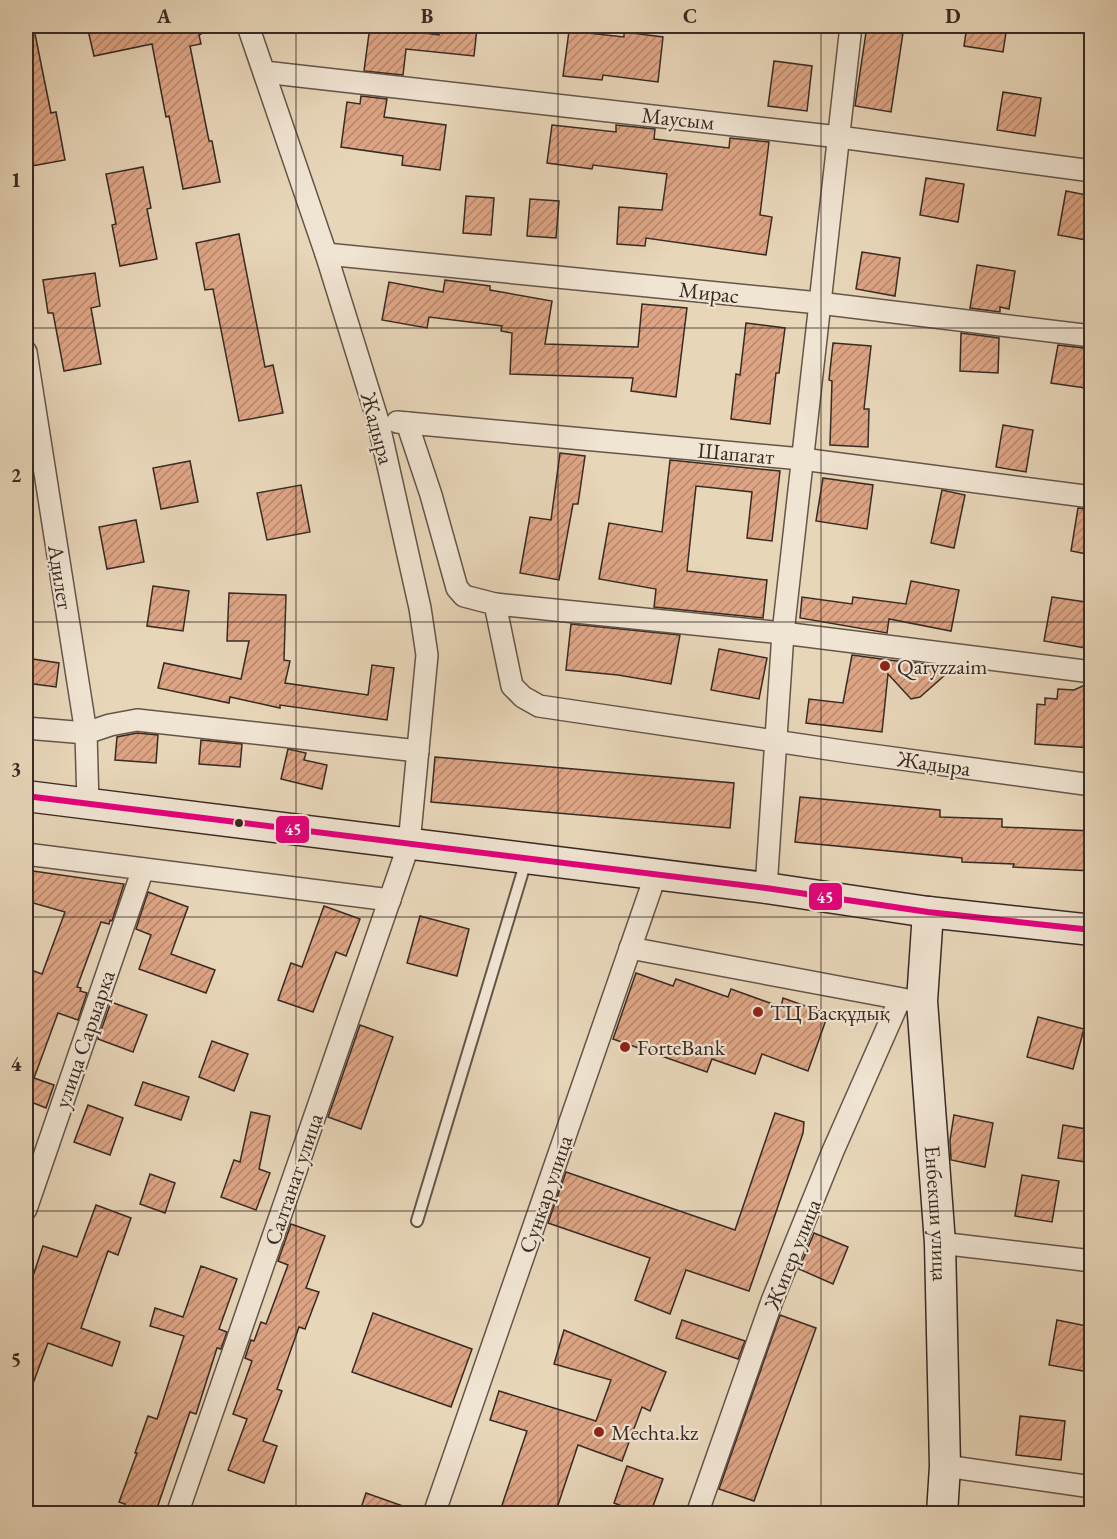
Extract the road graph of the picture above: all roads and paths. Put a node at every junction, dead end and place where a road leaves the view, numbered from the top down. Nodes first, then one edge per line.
1 (248, 26) edge
2 (850, 26) edge
3 (264, 72) junction
4 (838, 136) junction
5 (1092, 171) edge
6 (326, 254) junction
7 (819, 303) junction
8 (1092, 336) edge
9 (26, 352) edge
10 (378, 421) junction
11 (407, 423) junction
12 (802, 459) junction
13 (1092, 497) edge
14 (495, 604) junction
15 (783, 633) junction
16 (1092, 672) edge
17 (26, 728) edge
18 (86, 733) junction
19 (777, 741) junction
20 (418, 752) junction
21 (1092, 785) edge
22 (26, 796) edge
23 (88, 804) junction
24 (410, 844) junction
25 (26, 854) edge
26 (527, 858) junction
27 (143, 869) junction
28 (656, 874) junction
29 (766, 888) junction
30 (390, 900) junction
31 (928, 912) junction
32 (1092, 930) edge
33 (630, 948) junction
34 (911, 1000) junction
35 (26, 1209) edge
36 (417, 1221) dead end
37 (940, 1243) junction
38 (1092, 1261) edge
39 (945, 1466) junction
40 (1092, 1487) edge
41 (177, 1514) edge
42 (434, 1514) edge
43 (697, 1514) edge
44 (942, 1514) edge

1 - 3 street, Жадыра
2 - 4 street
3 - 4 street, Маусым
3 - 6 street, Жадыра
4 - 5 street, Маусым
4 - 7 street
6 - 7 street, Мирас
6 - 10 street, Жадыра
7 - 8 street, Мирас
7 - 12 street
9 - 18 street, Адилет
10 - 11 street, Шапагат
10 - 20 street, Жадыра
11 - 12 street, Шапагат
11 - 14 street
12 - 13 street, Шапагат
12 - 15 street
14 - 15 street
14 - 19 street, Жадыра
15 - 16 street
15 - 19 street
17 - 18 street
18 - 20 street
18 - 23 street, Адилет
19 - 21 street, Жадыра
19 - 29 street
20 - 24 street, Жадыра
22 - 23 main road
23 - 24 main road
24 - 26 main road
24 - 30 street, Салтанат улица
25 - 27 street
26 - 28 main road
26 - 36 lane
27 - 30 street
27 - 35 street, улица Сарыарка
28 - 29 main road
28 - 33 street, Сункар улица
29 - 31 main road
30 - 41 street, Салтанат улица
31 - 32 main road
31 - 34 main road, Енбекши улица
33 - 34 street
33 - 42 street, Сункар улица
34 - 37 main road, Енбекши улица
34 - 43 street, Жигер улица
37 - 38 street
37 - 39 main road, Енбекши улица
39 - 40 street
39 - 44 main road, Енбекши улица

